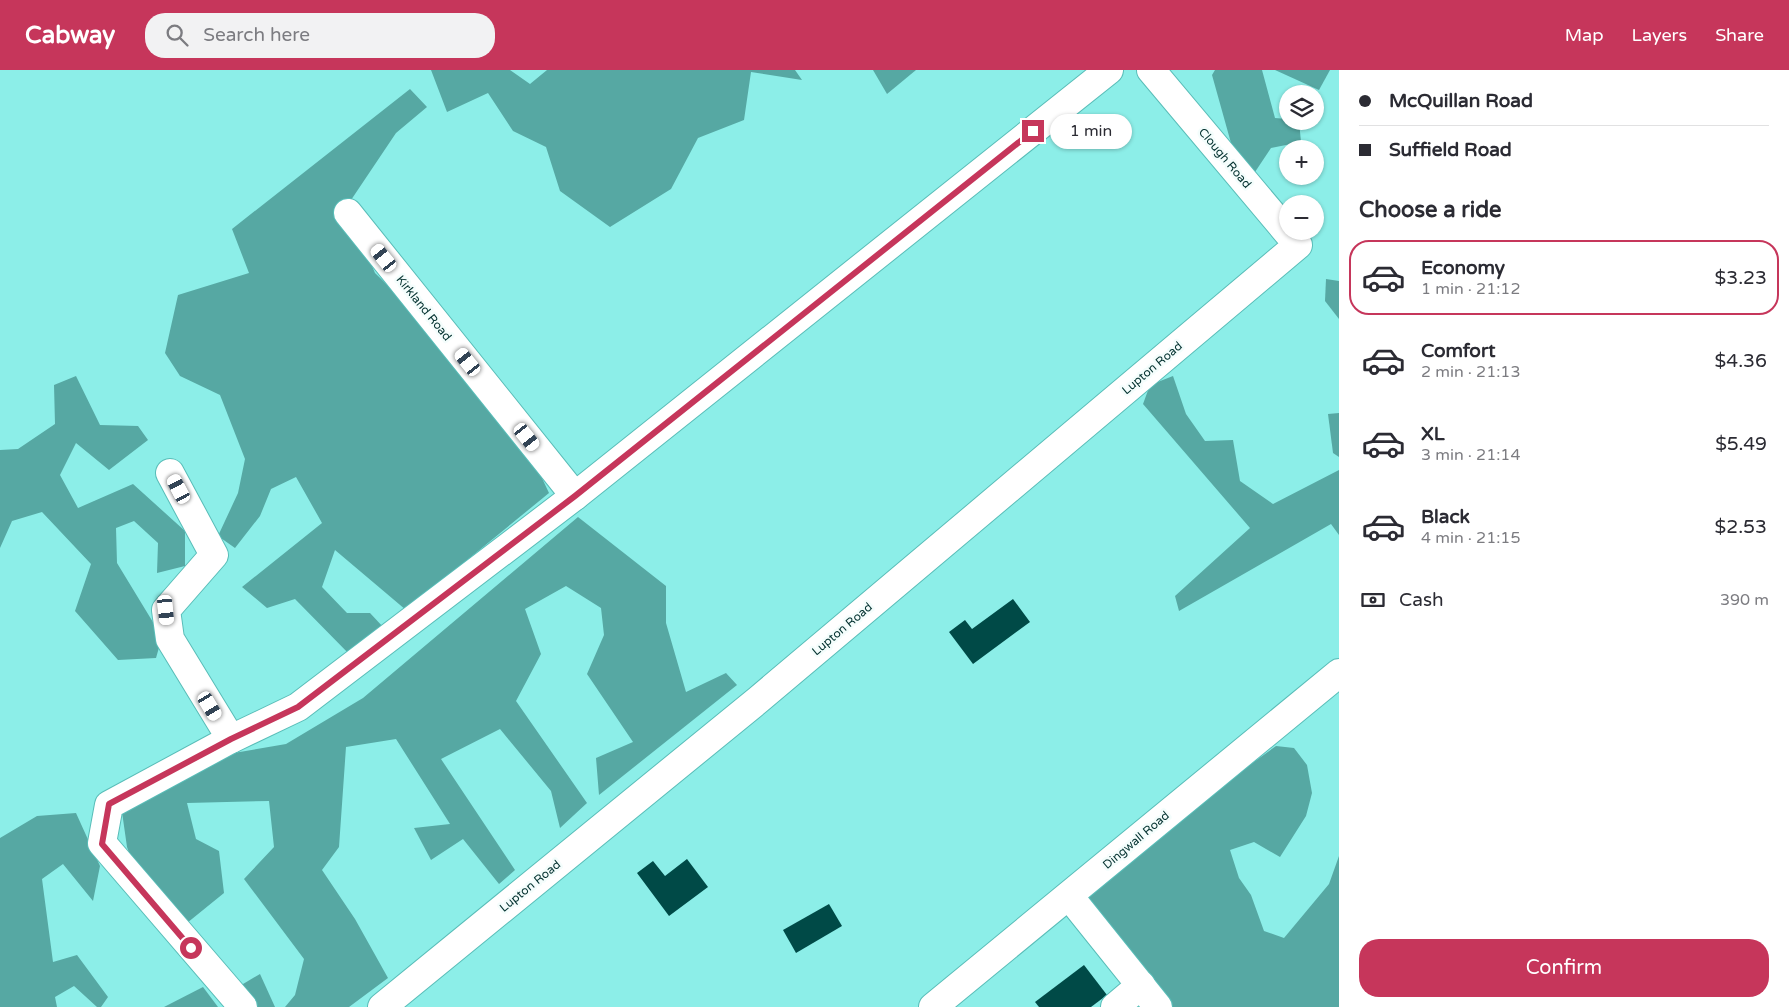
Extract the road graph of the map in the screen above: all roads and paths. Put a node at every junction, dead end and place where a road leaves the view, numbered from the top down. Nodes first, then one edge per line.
1 (1109, 70) edge
2 (1151, 70) edge
3 (348, 213) dead end
4 (1298, 245) joint
5 (170, 473) dead end
6 (575, 496) junction
7 (1339, 673) edge
8 (231, 739) junction
9 (1069, 896) junction
10 (1140, 985) junction
11 (242, 1007) edge
12 (382, 1007) edge
13 (933, 1007) edge
14 (1115, 1007) edge
15 (1158, 1007) edge

1 - 6 street
2 - 4 street, Clough Road
3 - 6 street, Kirkland Road
4 - 12 street, Lupton Road
5 - 8 street
6 - 8 street
7 - 9 street, Dingwall Road
8 - 11 street
9 - 10 street
9 - 13 street, Dingwall Road
10 - 14 street
10 - 15 street

